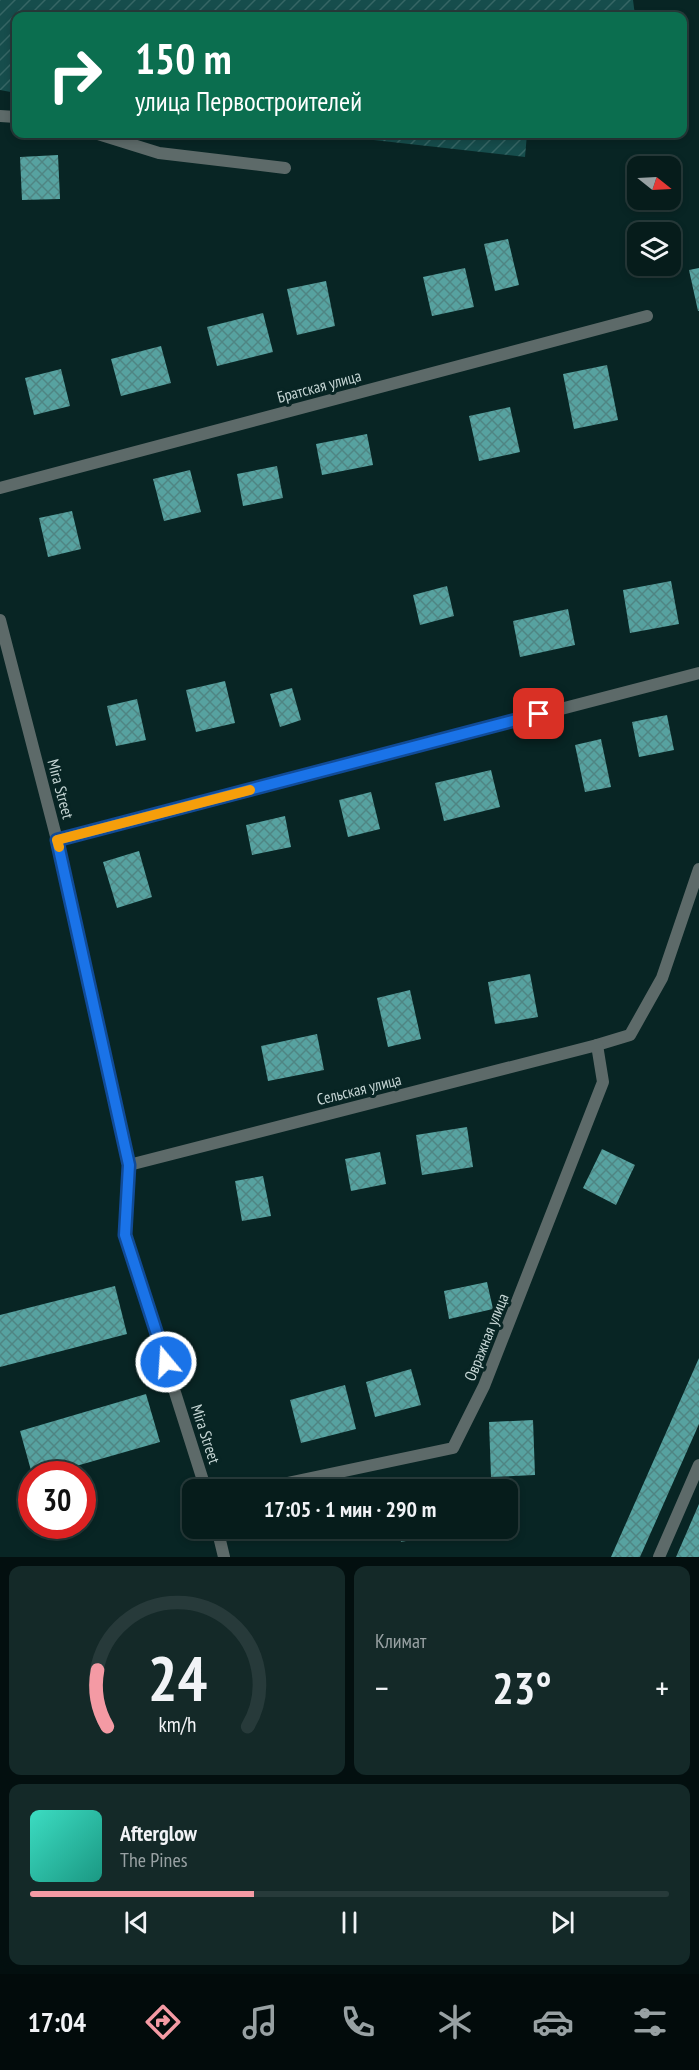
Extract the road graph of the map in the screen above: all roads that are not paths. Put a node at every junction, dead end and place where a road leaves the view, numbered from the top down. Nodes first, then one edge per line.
1 (111, 138) edge
2 (285, 168) dead end
3 (647, 316) dead end
4 (0, 488) edge
5 (0, 620) edge
6 (699, 672) edge
7 (57, 840) junction
8 (699, 869) edge
9 (597, 1045) junction
10 (129, 1165) junction
11 (699, 1465) edge
12 (203, 1479) edge
13 (307, 1479) edge
14 (220, 1539) edge
15 (224, 1557) edge
16 (659, 1557) edge

1 - 2 street
3 - 4 street, Братская улица
5 - 7 street, Mira Street
6 - 7 street
7 - 10 street, Mira Street
8 - 9 street, Сельская улица
9 - 10 street, Сельская улица
9 - 13 street, Овражная улица
10 - 12 street, Mira Street
11 - 16 street
14 - 15 street

